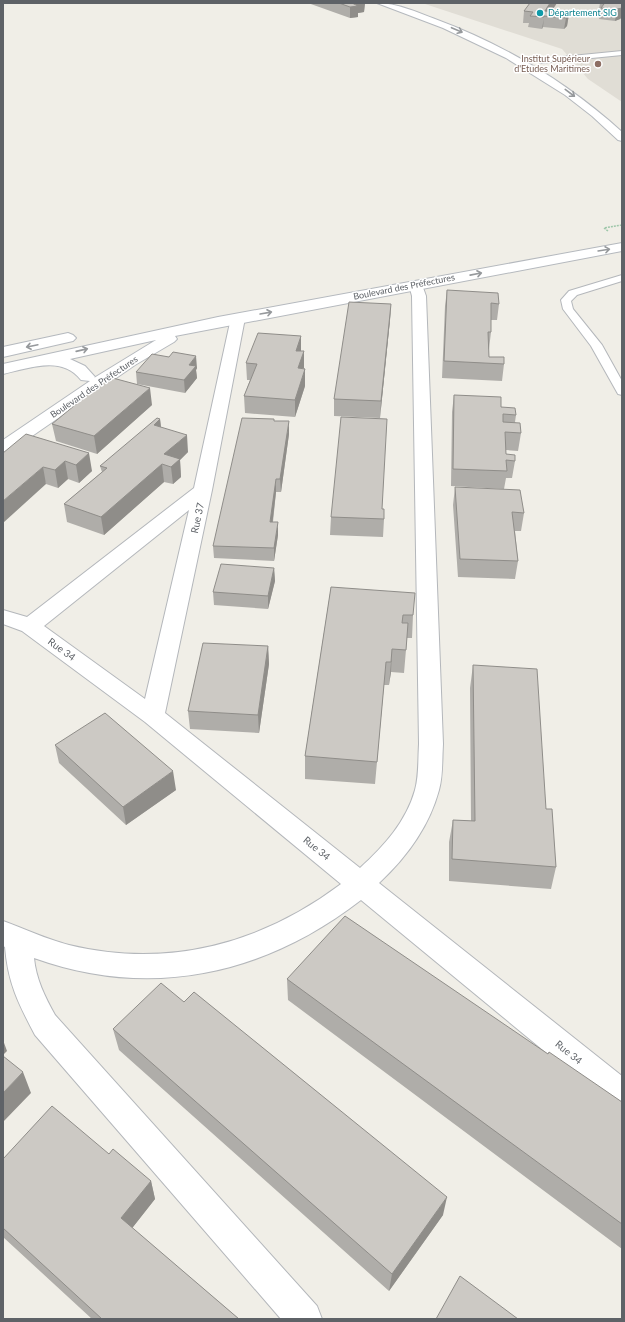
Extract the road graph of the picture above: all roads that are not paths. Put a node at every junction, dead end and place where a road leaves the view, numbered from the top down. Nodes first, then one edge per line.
1 (381, 3) edge
2 (403, 3) edge
3 (505, 42) dead end
4 (622, 54) edge
5 (531, 55) dead end
6 (542, 61) junction
7 (557, 70) dead end
8 (622, 138) edge
9 (622, 235) edge
10 (622, 247) edge
11 (622, 278) edge
12 (416, 285) junction
13 (238, 318) junction
14 (184, 320) junction
15 (146, 328) junction
16 (86, 334) dead end
17 (3, 352) edge
18 (37, 360) junction
19 (3, 368) edge
20 (88, 377) junction
21 (622, 391) edge
22 (3, 434) edge
23 (3, 448) edge
24 (203, 490) junction
25 (3, 617) edge
26 (30, 626) junction
27 (153, 716) junction
28 (362, 884) junction
29 (11, 937) edge
30 (622, 1095) edge
31 (304, 1319) edge

1 -> 8 street
2 - 3 street
4 - 6 lane
5 - 6 street
6 - 7 street
9 - 14 street, Boulevard des Préfectures
12 -> 10 street, Boulevard des Préfectures
11 - 21 lane
13 -> 12 street, Boulevard des Préfectures
12 - 28 street
13 - 14 street, Boulevard des Préfectures
13 - 24 street, Rue 37
14 - 15 street, Boulevard des Préfectures
14 - 23 street, Boulevard des Préfectures
18 -> 15 street, Boulevard des Préfectures
15 - 20 street, Boulevard des Préfectures
16 -> 17 street
18 - 19 street, Boulevard des Préfectures
18 - 20 street
20 - 22 street, Boulevard des Préfectures
24 - 26 street
24 - 27 street, Rue 37
25 - 26 street, Rue 34
26 - 27 street, Rue 34
27 - 28 street, Rue 34
28 - 29 street
28 - 30 street, Rue 34
29 - 31 street

